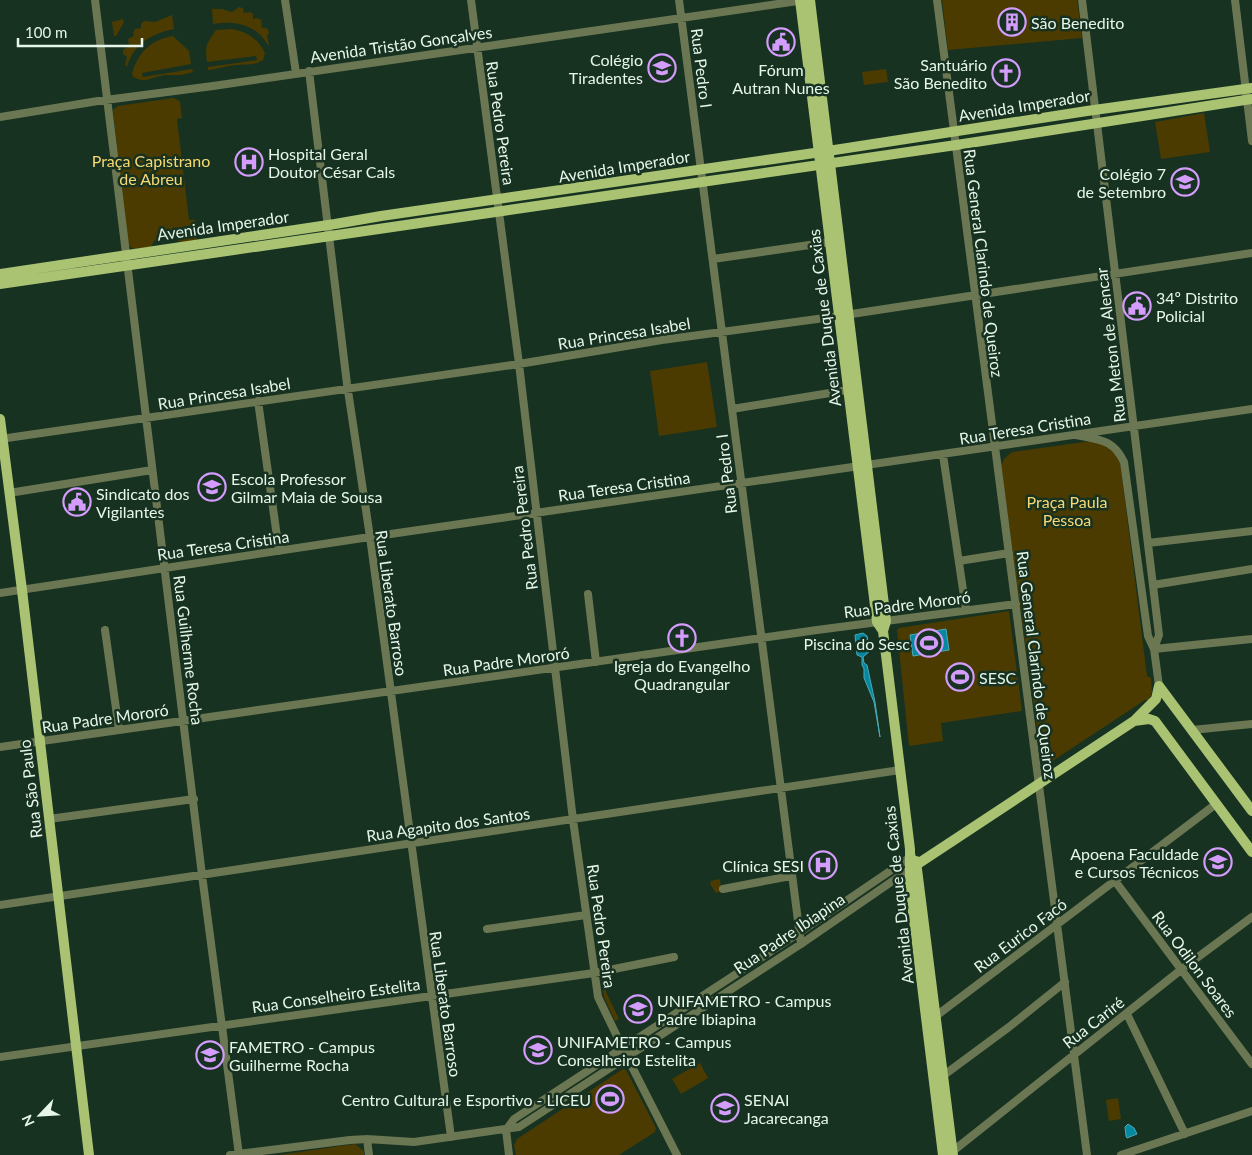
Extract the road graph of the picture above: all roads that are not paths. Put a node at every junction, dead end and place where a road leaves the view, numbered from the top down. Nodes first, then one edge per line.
1 (95, 0) edge
2 (286, 0) edge
3 (471, 0) edge
4 (679, 0) edge
5 (804, 0) edge
6 (937, 0) edge
7 (1082, 0) edge
8 (1235, 0) edge
9 (681, 19) junction
10 (477, 48) junction
11 (309, 71) junction
12 (296, 73) junction
13 (1249, 94) edge
14 (107, 99) junction
15 (1095, 110) junction
16 (0, 116) edge
17 (1097, 124) junction
18 (954, 131) junction
19 (1252, 141) edge
20 (956, 145) junction
21 (824, 152) junction
22 (825, 163) junction
23 (701, 169) junction
24 (702, 182) junction
25 (498, 200) junction
26 (499, 211) junction
27 (328, 225) junction
28 (330, 237) junction
29 (830, 242) junction
30 (1252, 253) edge
31 (126, 255) junction
32 (712, 259) junction
33 (128, 266) junction
34 (0, 274) edge
35 (1116, 274) junction
36 (0, 284) edge
37 (974, 295) junction
38 (844, 315) junction
39 (721, 333) junction
40 (518, 364) junction
41 (348, 389) junction
42 (848, 390) junction
43 (258, 401) junction
44 (732, 409) junction
45 (1252, 409) edge
46 (146, 418) junction
47 (0, 419) edge
48 (1134, 426) junction
49 (1070, 434) junction
50 (1, 439) edge
51 (994, 446) junction
52 (943, 455) junction
53 (863, 465) junction
54 (152, 470) junction
55 (740, 483) junction
56 (9, 493) junction
57 (536, 513) junction
58 (1252, 531) edge
59 (370, 537) junction
60 (1148, 543) junction
61 (279, 550) junction
62 (1009, 553) junction
63 (959, 561) junction
64 (164, 567) junction
65 (1252, 569) edge
66 (1153, 585) junction
67 (22, 590) junction
68 (0, 593) edge
69 (588, 594) dead end
70 (1016, 604) junction
71 (966, 610) junction
72 (882, 621) junction
73 (105, 630) dead end
74 (760, 639) junction
75 (1252, 639) edge
76 (1154, 649) junction
77 (596, 662) junction
78 (556, 668) junction
79 (1159, 686) junction
80 (390, 692) junction
81 (184, 721) junction
82 (1134, 721) junction
83 (1252, 724) edge
84 (118, 730) junction
85 (1192, 730) junction
86 (40, 742) junction
87 (0, 747) edge
88 (900, 770) junction
89 (1039, 784) junction
90 (780, 789) junction
91 (194, 799) junction
92 (1216, 804) junction
93 (1252, 811) edge
94 (49, 819) junction
95 (573, 820) junction
96 (411, 843) junction
97 (1252, 852) edge
98 (913, 862) junction
99 (202, 875) junction
100 (791, 876) junction
101 (1115, 881) junction
102 (724, 889) dead end
103 (58, 897) junction
104 (0, 905) edge
105 (586, 915) junction
106 (1252, 916) edge
107 (1057, 924) junction
108 (487, 930) dead end
109 (799, 933) junction
110 (801, 944) junction
111 (674, 957) dead end
112 (1182, 969) junction
113 (594, 973) junction
114 (1065, 982) junction
115 (431, 996) junction
116 (1127, 1014) junction
117 (936, 1016) junction
118 (223, 1024) junction
119 (76, 1046) junction
120 (622, 1048) junction
121 (1073, 1055) junction
122 (0, 1057) edge
123 (627, 1057) junction
124 (1252, 1064) edge
125 (944, 1075) junction
126 (941, 1096) junction
127 (1252, 1111) edge
128 (506, 1130) junction
129 (1184, 1134) junction
130 (451, 1137) junction
131 (367, 1139) junction
132 (239, 1154) edge
133 (950, 1154) edge
134 (88, 1155) edge
135 (230, 1155) edge
136 (369, 1155) edge
137 (509, 1155) edge
138 (677, 1155) edge
139 (1087, 1155) edge
140 (1121, 1155) edge

1 - 14 street, Rua Guilherme Rocha
2 - 12 street
3 - 10 street, Rua Pedro Pereira
4 - 9 street, Rua Pedro I
5 - 9 street, Avenida Tristão Gonçalves
5 - 21 main road, Avenida Duque de Caxias
6 - 18 street, Rua General Clarindo de Queiroz
7 - 15 street, Rua Meton de Alencar
8 - 13 street
9 - 10 street, Avenida Tristão Gonçalves
9 - 23 street, Rua Pedro I
10 - 11 street, Avenida Tristão Gonçalves
10 - 25 street, Rua Pedro Pereira
11 - 12 street, Avenida Tristão Gonçalves
11 - 27 street, Rua Liberato Barroso
12 - 14 street, Avenida Tristão Gonçalves
13 - 15 main road, Avenida Imperador
13 - 17 main road, Avenida Imperador
13 - 19 street
14 - 16 street, Avenida Tristão Gonçalves
14 - 31 street, Rua Guilherme Rocha
15 - 17 street, Rua Meton de Alencar
15 - 18 main road, Avenida Imperador
17 - 20 main road, Avenida Imperador
17 - 35 street, Rua Meton de Alencar
18 - 20 street, Rua General Clarindo de Queiroz
18 - 21 main road, Avenida Imperador
20 - 22 main road, Avenida Imperador
20 - 37 street, Rua General Clarindo de Queiroz
21 - 22 main road, Avenida Duque de Caxias
21 - 23 main road, Avenida Imperador
22 - 24 main road, Avenida Imperador
22 - 29 main road, Avenida Duque de Caxias
22 - 38 main road, Avenida Duque de Caxias
23 - 24 street, Rua Pedro I
23 - 25 main road, Avenida Imperador
24 - 26 main road, Avenida Imperador
24 - 32 street, Rua Pedro I
25 - 26 street, Rua Pedro Pereira
25 - 27 main road, Avenida Imperador
26 - 28 main road, Avenida Imperador
26 - 40 street, Rua Pedro Pereira
27 - 28 street, Rua Liberato Barroso
27 - 31 main road, Avenida Imperador
28 - 33 main road, Avenida Imperador
28 - 41 street, Rua Liberato Barroso
29 - 32 street
29 - 38 main road, Avenida Duque de Caxias
30 - 35 street, Rua Princesa Isabel
31 - 33 street, Rua Guilherme Rocha
31 - 34 main road, Avenida Imperador
32 - 39 street, Rua Pedro I
33 - 36 main road, Avenida Imperador
33 - 46 street, Rua Guilherme Rocha
35 - 37 street, Rua Princesa Isabel
35 - 48 street, Rua Meton de Alencar
37 - 38 street, Rua Princesa Isabel
37 - 51 street, Rua General Clarindo de Queiroz
38 - 39 street, Rua Princesa Isabel
38 - 42 main road, Avenida Duque de Caxias
38 - 53 main road, Avenida Duque de Caxias
39 - 40 street, Rua Princesa Isabel
39 - 44 street, Rua Pedro I
40 - 41 street, Rua Princesa Isabel
40 - 57 street, Rua Pedro Pereira
41 - 43 street, Rua Princesa Isabel
41 - 59 street, Rua Liberato Barroso
42 - 44 street
42 - 53 main road, Avenida Duque de Caxias
43 - 46 street, Rua Princesa Isabel
43 - 61 street
44 - 55 street, Rua Pedro I
45 - 48 street, Rua Teresa Cristina
46 - 50 street, Rua Princesa Isabel
46 - 54 street, Rua Guilherme Rocha
47 - 50 main road, Rua São Paulo
48 - 49 street, Rua Teresa Cristina
48 - 60 street, Rua Meton de Alencar
49 - 51 street, Rua Teresa Cristina
49 - 76 street
50 - 56 main road, Rua São Paulo
51 - 52 street, Rua Teresa Cristina
51 - 62 street, Rua General Clarindo de Queiroz
52 - 53 street, Rua Teresa Cristina
52 - 63 street
53 - 55 street, Rua Teresa Cristina
53 - 72 main road, Avenida Duque de Caxias
54 - 56 street
54 - 64 street, Rua Guilherme Rocha
55 - 57 street, Rua Teresa Cristina
55 - 74 street, Rua Pedro I
56 - 67 main road, Rua São Paulo
57 - 59 street, Rua Teresa Cristina
57 - 78 street, Rua Pedro Pereira
58 - 60 street
59 - 61 street, Rua Teresa Cristina
59 - 80 street, Rua Liberato Barroso
60 - 66 street, Rua Meton de Alencar
61 - 64 street, Rua Teresa Cristina
62 - 63 street
62 - 70 street, Rua General Clarindo de Queiroz
63 - 71 street
64 - 67 street, Rua Teresa Cristina
64 - 81 street, Rua Guilherme Rocha
65 - 66 street
66 - 76 street, Rua Meton de Alencar
67 - 68 street, Rua Teresa Cristina
67 - 86 main road, Rua São Paulo
69 - 77 street
70 - 71 street, Rua Padre Mororó
70 - 89 street, Rua General Clarindo de Queiroz
71 - 72 street, Rua Padre Mororó
72 - 74 street, Rua Padre Mororó
72 - 88 main road, Avenida Duque de Caxias
73 - 84 street
74 - 77 street, Rua Padre Mororó
74 - 90 street, Rua Pedro I
75 - 76 street
76 - 79 street, Rua Meton de Alencar
77 - 78 street, Rua Padre Mororó
78 - 80 street, Rua Padre Mororó
78 - 95 street, Rua Pedro Pereira
79 - 82 main road, Rua Padre Ibiapina
79 - 85 main road
80 - 81 street, Rua Padre Mororó
80 - 96 street, Rua Liberato Barroso
81 - 84 street, Rua Padre Mororó
81 - 91 street, Rua Guilherme Rocha
82 - 89 main road, Rua Padre Ibiapina
82 - 92 main road
83 - 85 street
84 - 86 street, Rua Padre Mororó
85 - 93 main road
86 - 87 street, Rua Padre Mororó
86 - 94 main road, Rua São Paulo
88 - 90 street, Rua Agapito dos Santos
88 - 98 main road, Avenida Duque de Caxias
89 - 98 main road, Rua Padre Ibiapina
89 - 107 street, Rua General Clarindo de Queiroz
90 - 95 street, Rua Agapito dos Santos
90 - 100 street, Rua Pedro I
91 - 94 street
91 - 99 street, Rua Guilherme Rocha
92 - 97 main road
92 - 101 street, Rua Eurico Facó
94 - 103 main road, Rua São Paulo
95 - 96 street, Rua Agapito dos Santos
95 - 105 street, Rua Pedro Pereira
96 - 99 street, Rua Agapito dos Santos
96 - 115 street, Rua Liberato Barroso
98 - 109 street, Rua Padre Ibiapina
98 - 110 street, Rua Padre Ibiapina
98 - 117 main road, Avenida Duque de Caxias
98 - 126 main road, Avenida Duque de Caxias
99 - 103 street, Rua Agapito dos Santos
99 - 118 street, Rua Guilherme Rocha
100 - 102 street
100 - 109 street, Rua Pedro I
101 - 107 street, Rua Eurico Facó
101 - 112 street, Rua Odilon Soares
103 - 104 street, Rua Agapito dos Santos
103 - 119 main road, Rua São Paulo
105 - 108 street
105 - 113 street, Rua Pedro Pereira
106 - 112 street, Rua Cariré
107 - 114 street, Rua General Clarindo de Queiroz
107 - 117 street, Rua Eurico Facó
109 - 110 street, Rua Pedro I
109 - 120 street, Rua Padre Ibiapina
110 - 123 street, Rua Padre Ibiapina
111 - 113 street, Rua Conselheiro Estelita
112 - 116 street, Rua Cariré
112 - 124 street, Rua Odilon Soares
113 - 115 street, Rua Conselheiro Estelita
113 - 120 street, Rua Pedro Pereira
114 - 121 street, Rua General Clarindo de Queiroz
114 - 125 street
115 - 118 street, Rua Conselheiro Estelita
115 - 130 street, Rua Liberato Barroso
116 - 121 street, Rua Cariré
116 - 129 street
117 - 125 main road, Avenida Duque de Caxias
118 - 119 street, Rua Conselheiro Estelita
118 - 132 street, Rua Guilherme Rocha
119 - 122 street, Rua Conselheiro Estelita
119 - 134 main road, Rua São Paulo
120 - 123 street, Rua Pedro Pereira
120 - 128 street, Rua Padre Ibiapina
121 - 133 street, Rua Cariré
121 - 139 street, Rua General Clarindo de Queiroz
123 - 128 street, Rua Padre Ibiapina
123 - 138 street, Rua Pedro Pereira
125 - 126 main road, Avenida Duque de Caxias
126 - 133 main road, Avenida Duque de Caxias
127 - 129 street
128 - 130 street
128 - 137 street
129 - 140 street
130 - 131 street
131 - 132 street
131 - 136 street
132 - 135 street

